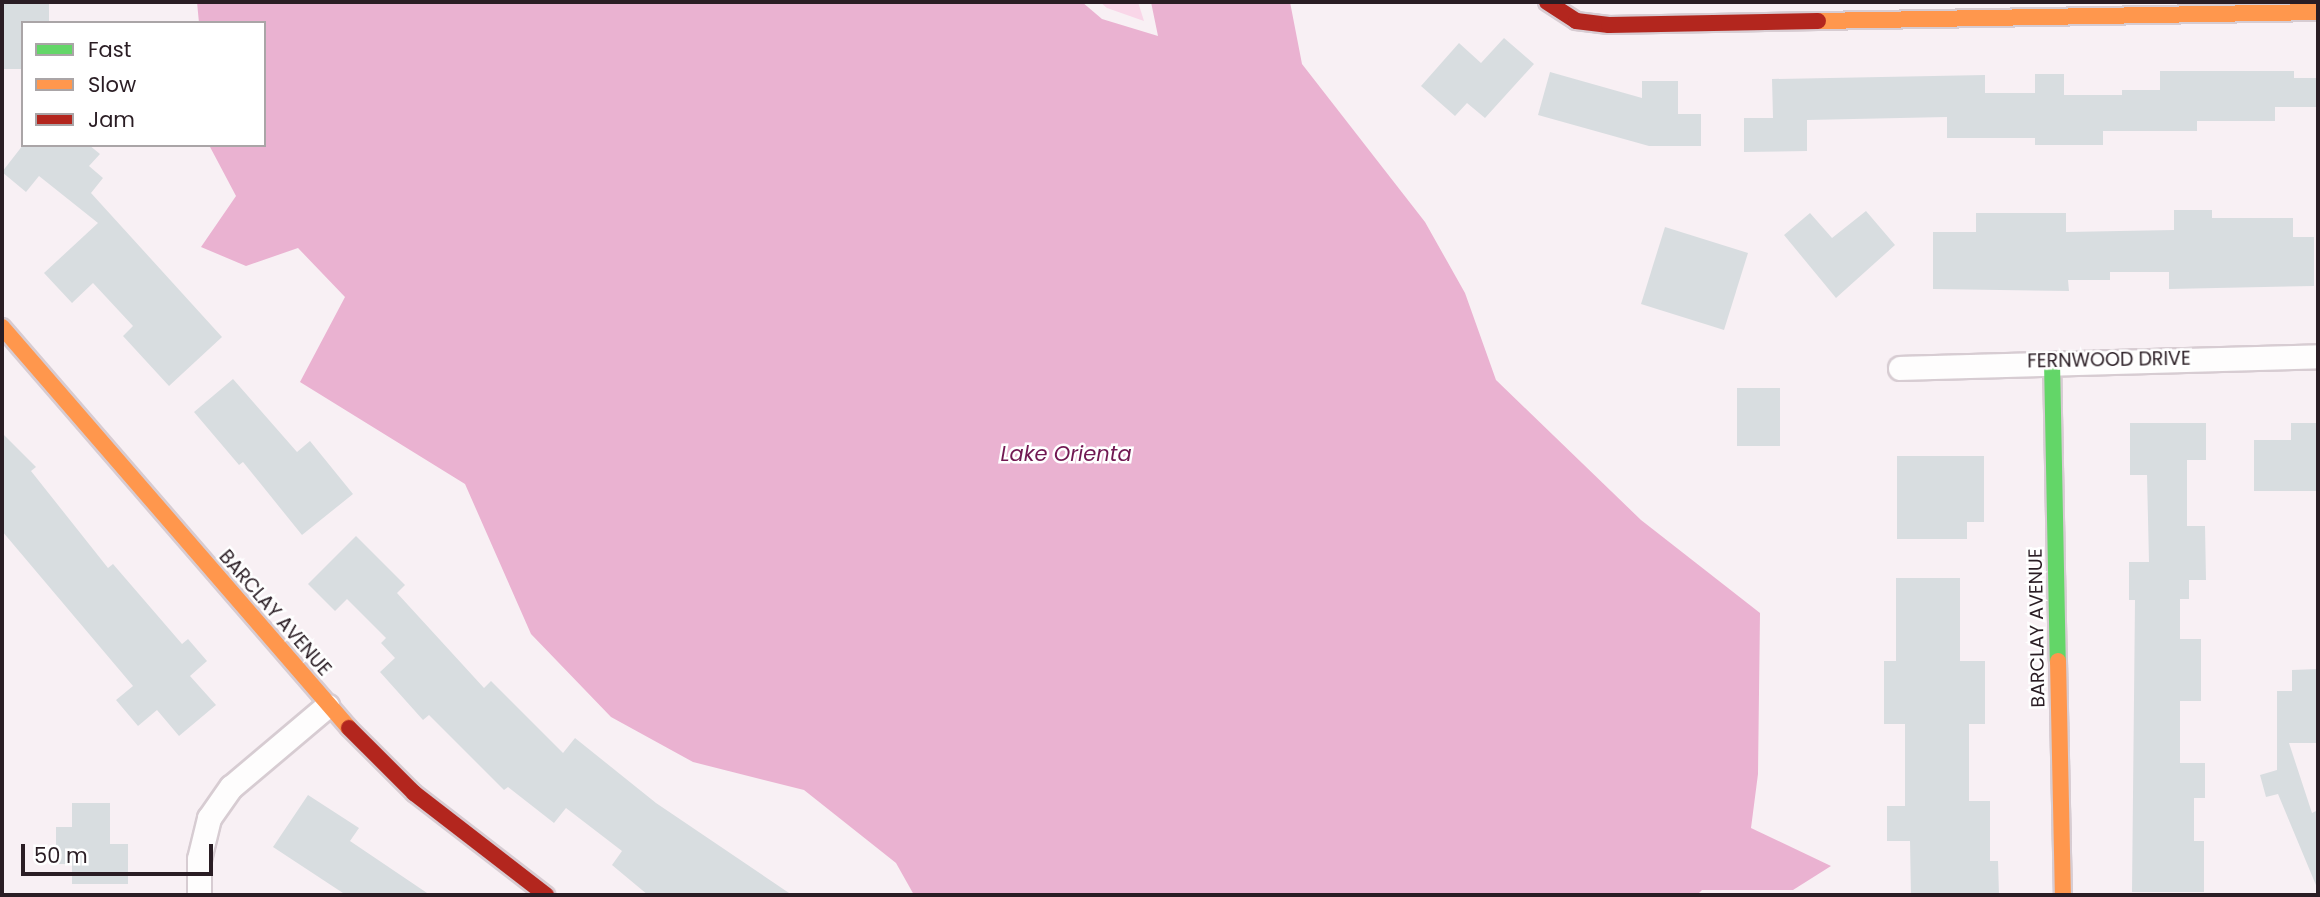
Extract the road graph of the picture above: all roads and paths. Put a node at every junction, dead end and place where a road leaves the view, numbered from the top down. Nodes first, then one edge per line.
1 (1548, 4) edge
2 (2183, 9) edge
3 (1863, 11) edge
4 (2318, 12) edge
5 (2, 327) edge
6 (2318, 356) edge
7 (2052, 360) junction
8 (1900, 368) dead end
9 (327, 706) junction
10 (199, 895) edge
11 (546, 895) edge
12 (2063, 895) edge

1 - 3 street
2 - 3 street
2 - 4 street
5 - 9 street, BARCLAY AVENUE
6 - 7 street, FERNWOOD DRIVE
7 - 8 street, FERNWOOD DRIVE
7 - 12 street, BARCLAY AVENUE
9 - 10 street
9 - 11 street, BARCLAY AVENUE

